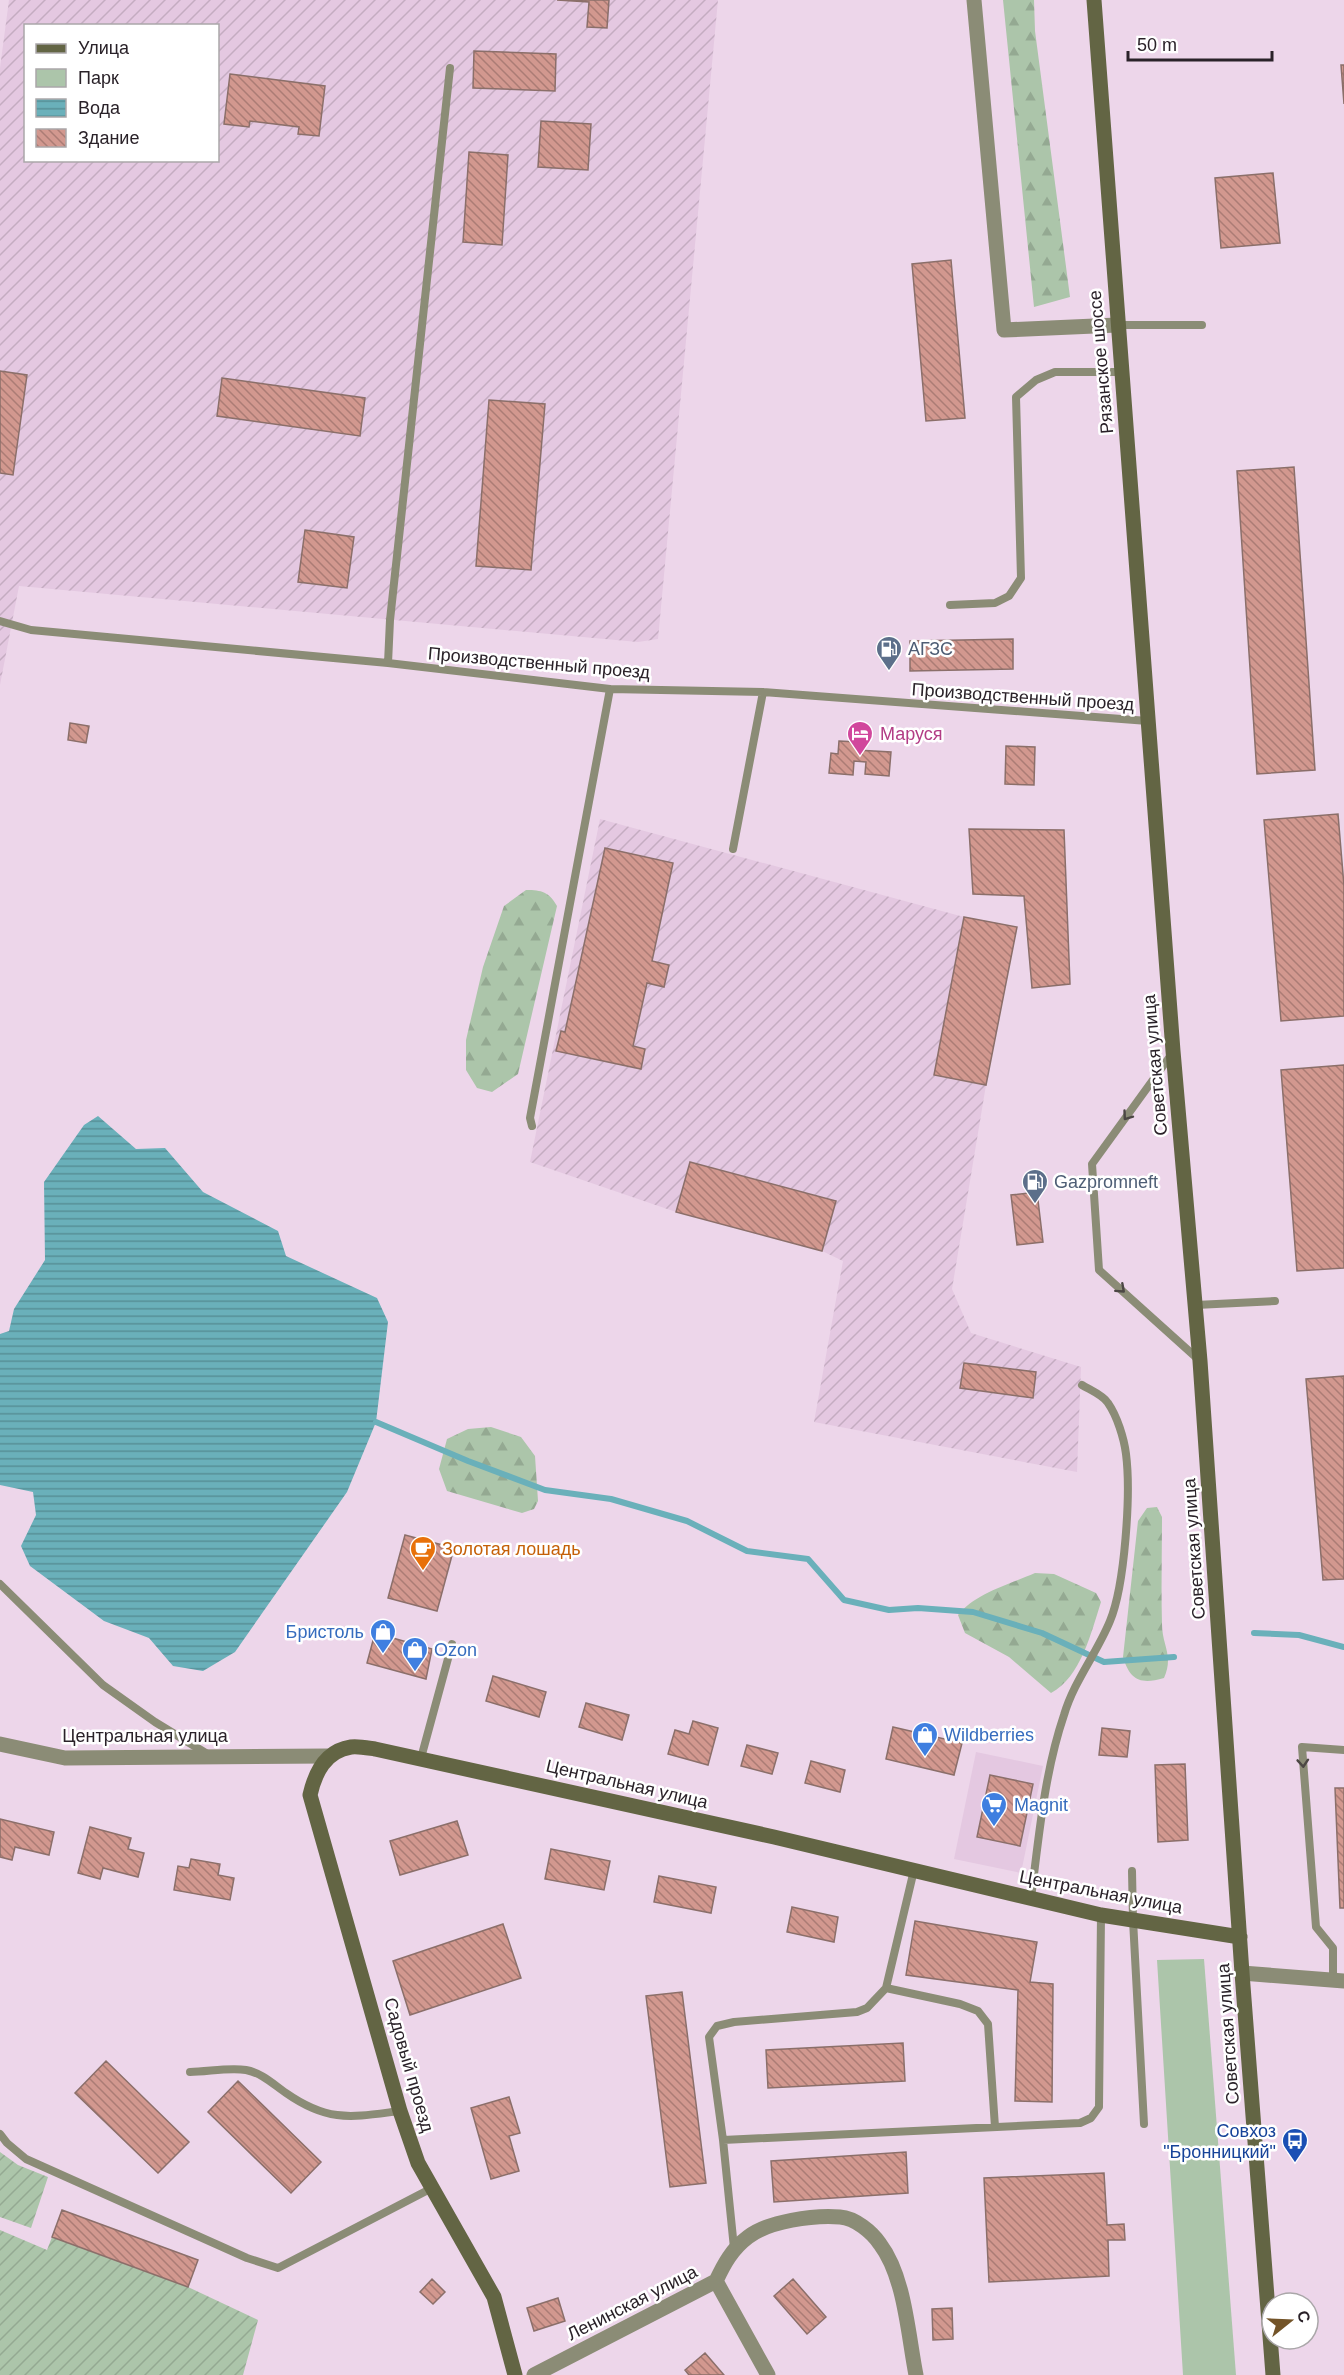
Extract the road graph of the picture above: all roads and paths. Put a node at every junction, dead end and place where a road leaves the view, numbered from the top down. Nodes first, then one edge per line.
1 (975, 0) edge
2 (1094, 0) edge
3 (450, 68) dead end
4 (1117, 325) junction
5 (1202, 325) dead end
6 (1121, 372) junction
7 (950, 605) dead end
8 (0, 621) edge
9 (388, 663) junction
10 (610, 689) junction
11 (763, 692) junction
12 (1149, 721) junction
13 (733, 849) dead end
14 (1173, 1051) junction
15 (532, 1126) dead end
16 (1275, 1301) dead end
17 (1196, 1305) junction
18 (1200, 1361) junction
19 (1082, 1385) dead end
20 (0, 1584) edge
21 (452, 1644) dead end
22 (0, 1744) edge
23 (1344, 1750) edge
24 (328, 1756) junction
25 (213, 1757) junction
26 (421, 1758) junction
27 (914, 1870) junction
28 (1132, 1871) dead end
29 (1031, 1898) junction
30 (1101, 1915) junction
31 (1132, 1920) junction
32 (1240, 1937) junction
33 (1242, 1973) junction
34 (1338, 1981) edge
35 (886, 1988) junction
36 (190, 2072) dead end
37 (400, 2111) junction
38 (1144, 2124) dead end
39 (995, 2127) junction
40 (0, 2134) edge
41 (723, 2140) junction
42 (432, 2188) junction
43 (734, 2250) junction
44 (716, 2281) junction
45 (515, 2375) edge
46 (534, 2375) edge
47 (768, 2375) edge
48 (916, 2375) edge
49 (1273, 2375) edge

1 - 4 street
2 - 4 main road, Рязанское шоссе
3 - 9 lane
4 - 5 lane
4 - 6 main road, Рязанское шоссе
6 - 7 lane
6 - 12 main road, Рязанское шоссе
8 - 9 lane, Производственный проезд
9 - 10 lane, Производственный проезд
10 - 11 lane, Производственный проезд
10 - 15 lane
11 - 12 lane, Производственный проезд
11 - 13 lane
12 - 14 main road, Советская улица
14 - 17 main road, Советская улица
14 -> 18 lane
16 - 17 lane
17 - 18 main road, Советская улица
18 - 32 main road, Советская улица
19 - 29 lane
20 - 25 lane
21 - 26 lane
22 - 25 street, Центральная улица
23 -> 34 lane
24 - 25 street, Центральная улица
24 - 26 main road, Центральная улица
24 - 37 main road, Садовый проезд
26 - 27 main road, Центральная улица
27 - 29 main road, Центральная улица
27 - 35 lane
28 - 31 lane
29 - 30 main road, Центральная улица
30 - 31 main road, Центральная улица
30 - 39 lane
31 - 32 main road, Центральная улица
31 - 38 lane
32 - 33 main road, Советская улица
33 - 34 street
33 - 49 main road, Советская улица
35 - 39 lane
35 - 41 lane
36 - 37 lane
37 - 42 main road, Садовый проезд
39 - 41 lane
40 - 42 lane
41 - 43 lane
42 - 45 main road, Садовый проезд
43 - 44 street
43 - 48 street
44 - 46 street, Ленинская улица
44 - 47 street, Ленинская улица

